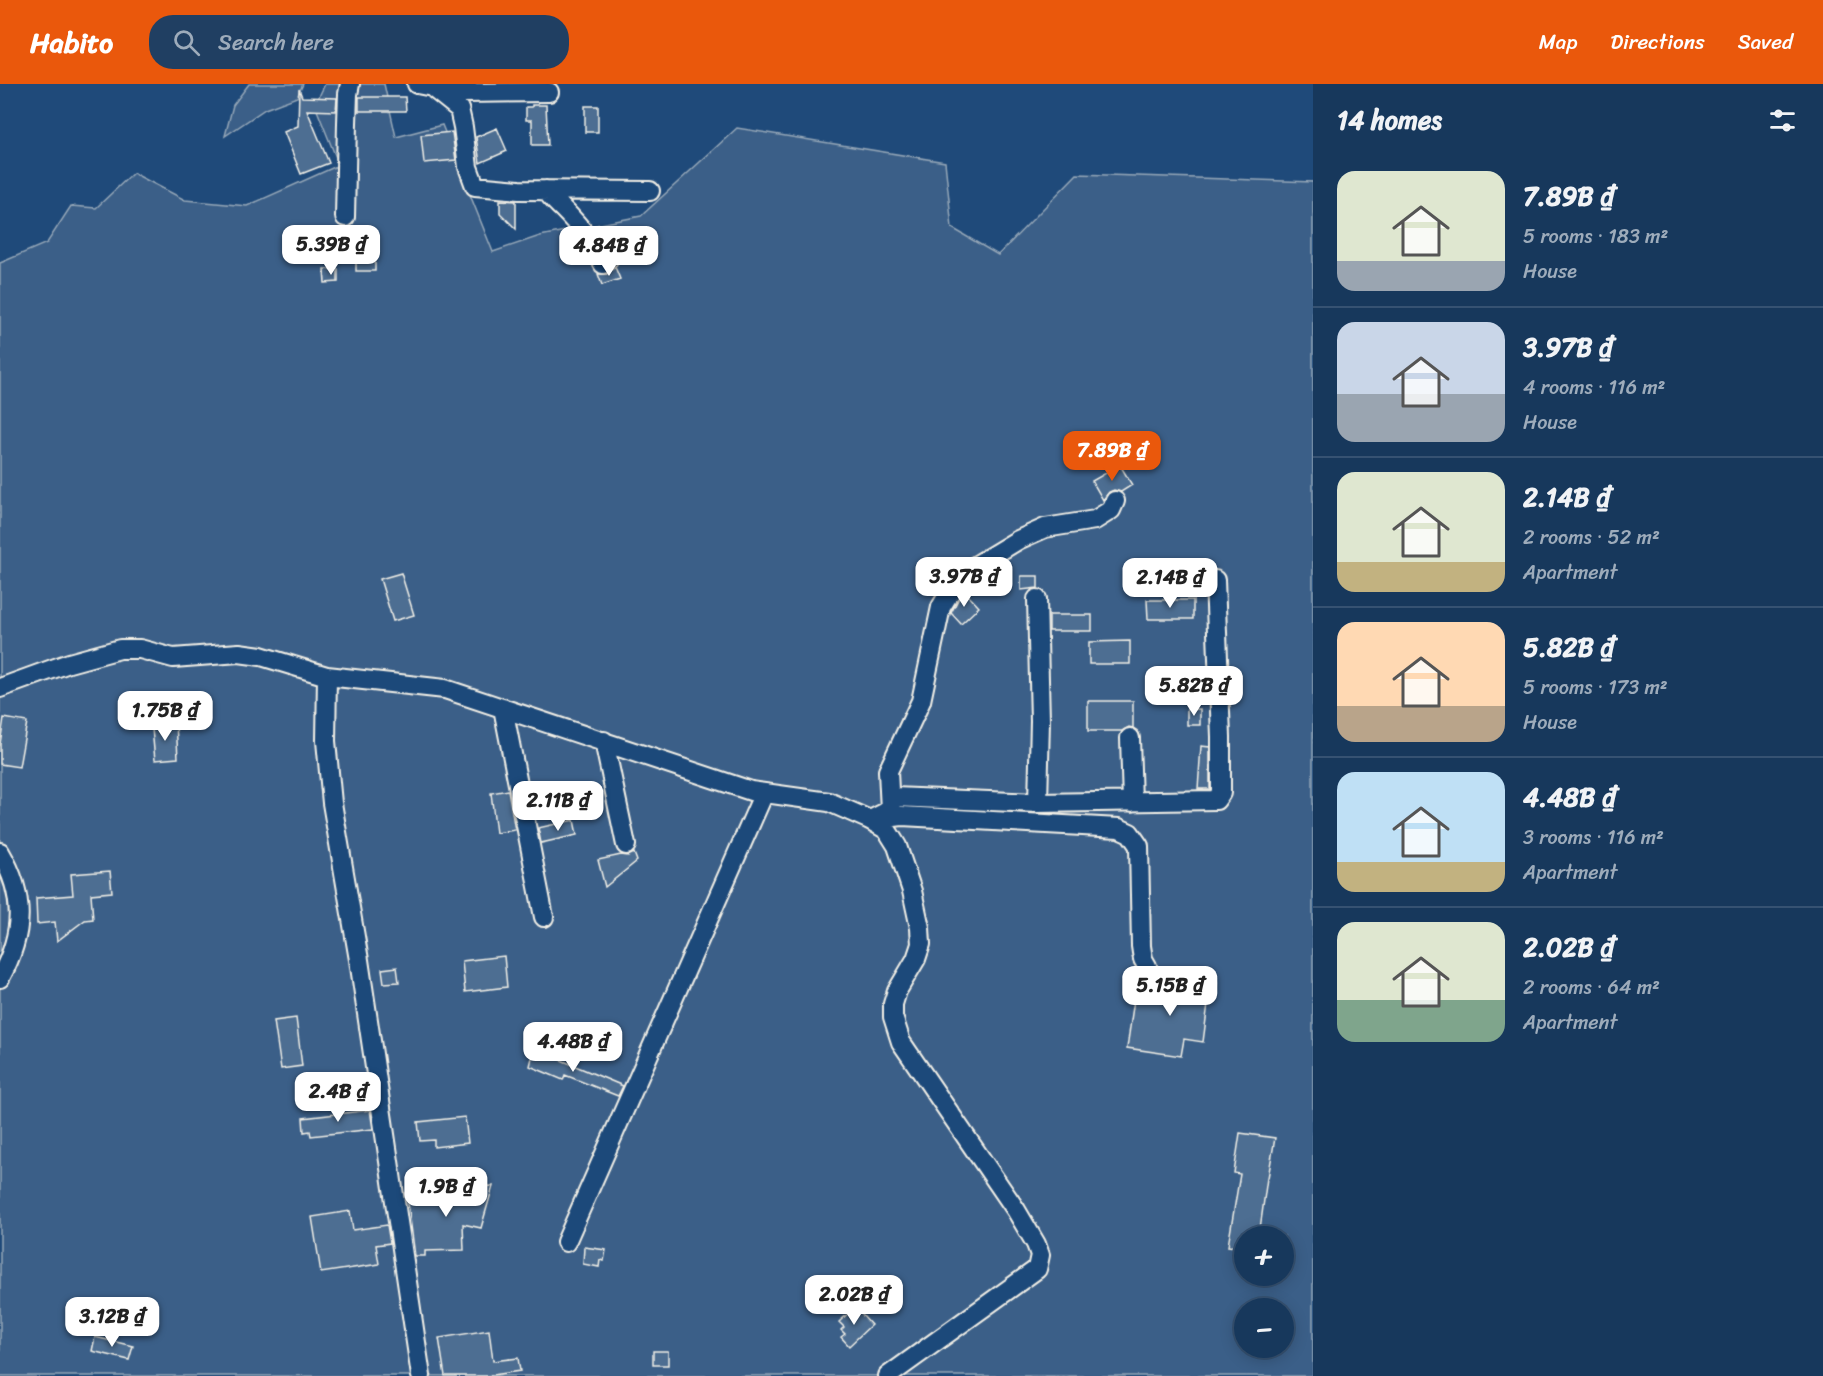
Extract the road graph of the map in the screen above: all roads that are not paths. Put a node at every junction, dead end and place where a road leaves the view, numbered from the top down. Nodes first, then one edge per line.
1 (350, 84) edge
2 (426, 86) edge
3 (549, 92) dead end
4 (546, 190) junction
5 (650, 191) dead end
6 (345, 217) dead end
7 (607, 257) dead end
8 (1115, 501) dead end
9 (1215, 580) dead end
10 (1037, 599) dead end
11 (327, 676) junction
12 (0, 688) edge
13 (503, 708) junction
14 (1130, 738) dead end
15 (604, 741) junction
16 (764, 793) junction
17 (1132, 802) junction
18 (1038, 803) junction
19 (890, 810) junction
20 (870, 820) junction
21 (626, 845) dead end
22 (0, 852) edge
23 (544, 917) dead end
24 (1147, 966) dead end
25 (0, 978) edge
26 (566, 1242) dead end
27 (421, 1376) edge
28 (888, 1376) edge

1 - 6 street
2 - 3 street
2 - 4 street
4 - 5 street
4 - 7 street
8 - 19 street
9 - 17 street
10 - 18 street
11 - 12 street
11 - 13 street
11 - 27 street
13 - 15 street
13 - 23 street
14 - 17 street
15 - 16 street
15 - 21 street
16 - 20 street
16 - 26 street
17 - 18 street
18 - 19 street
19 - 20 street
20 - 24 street
20 - 28 street
22 - 25 street

